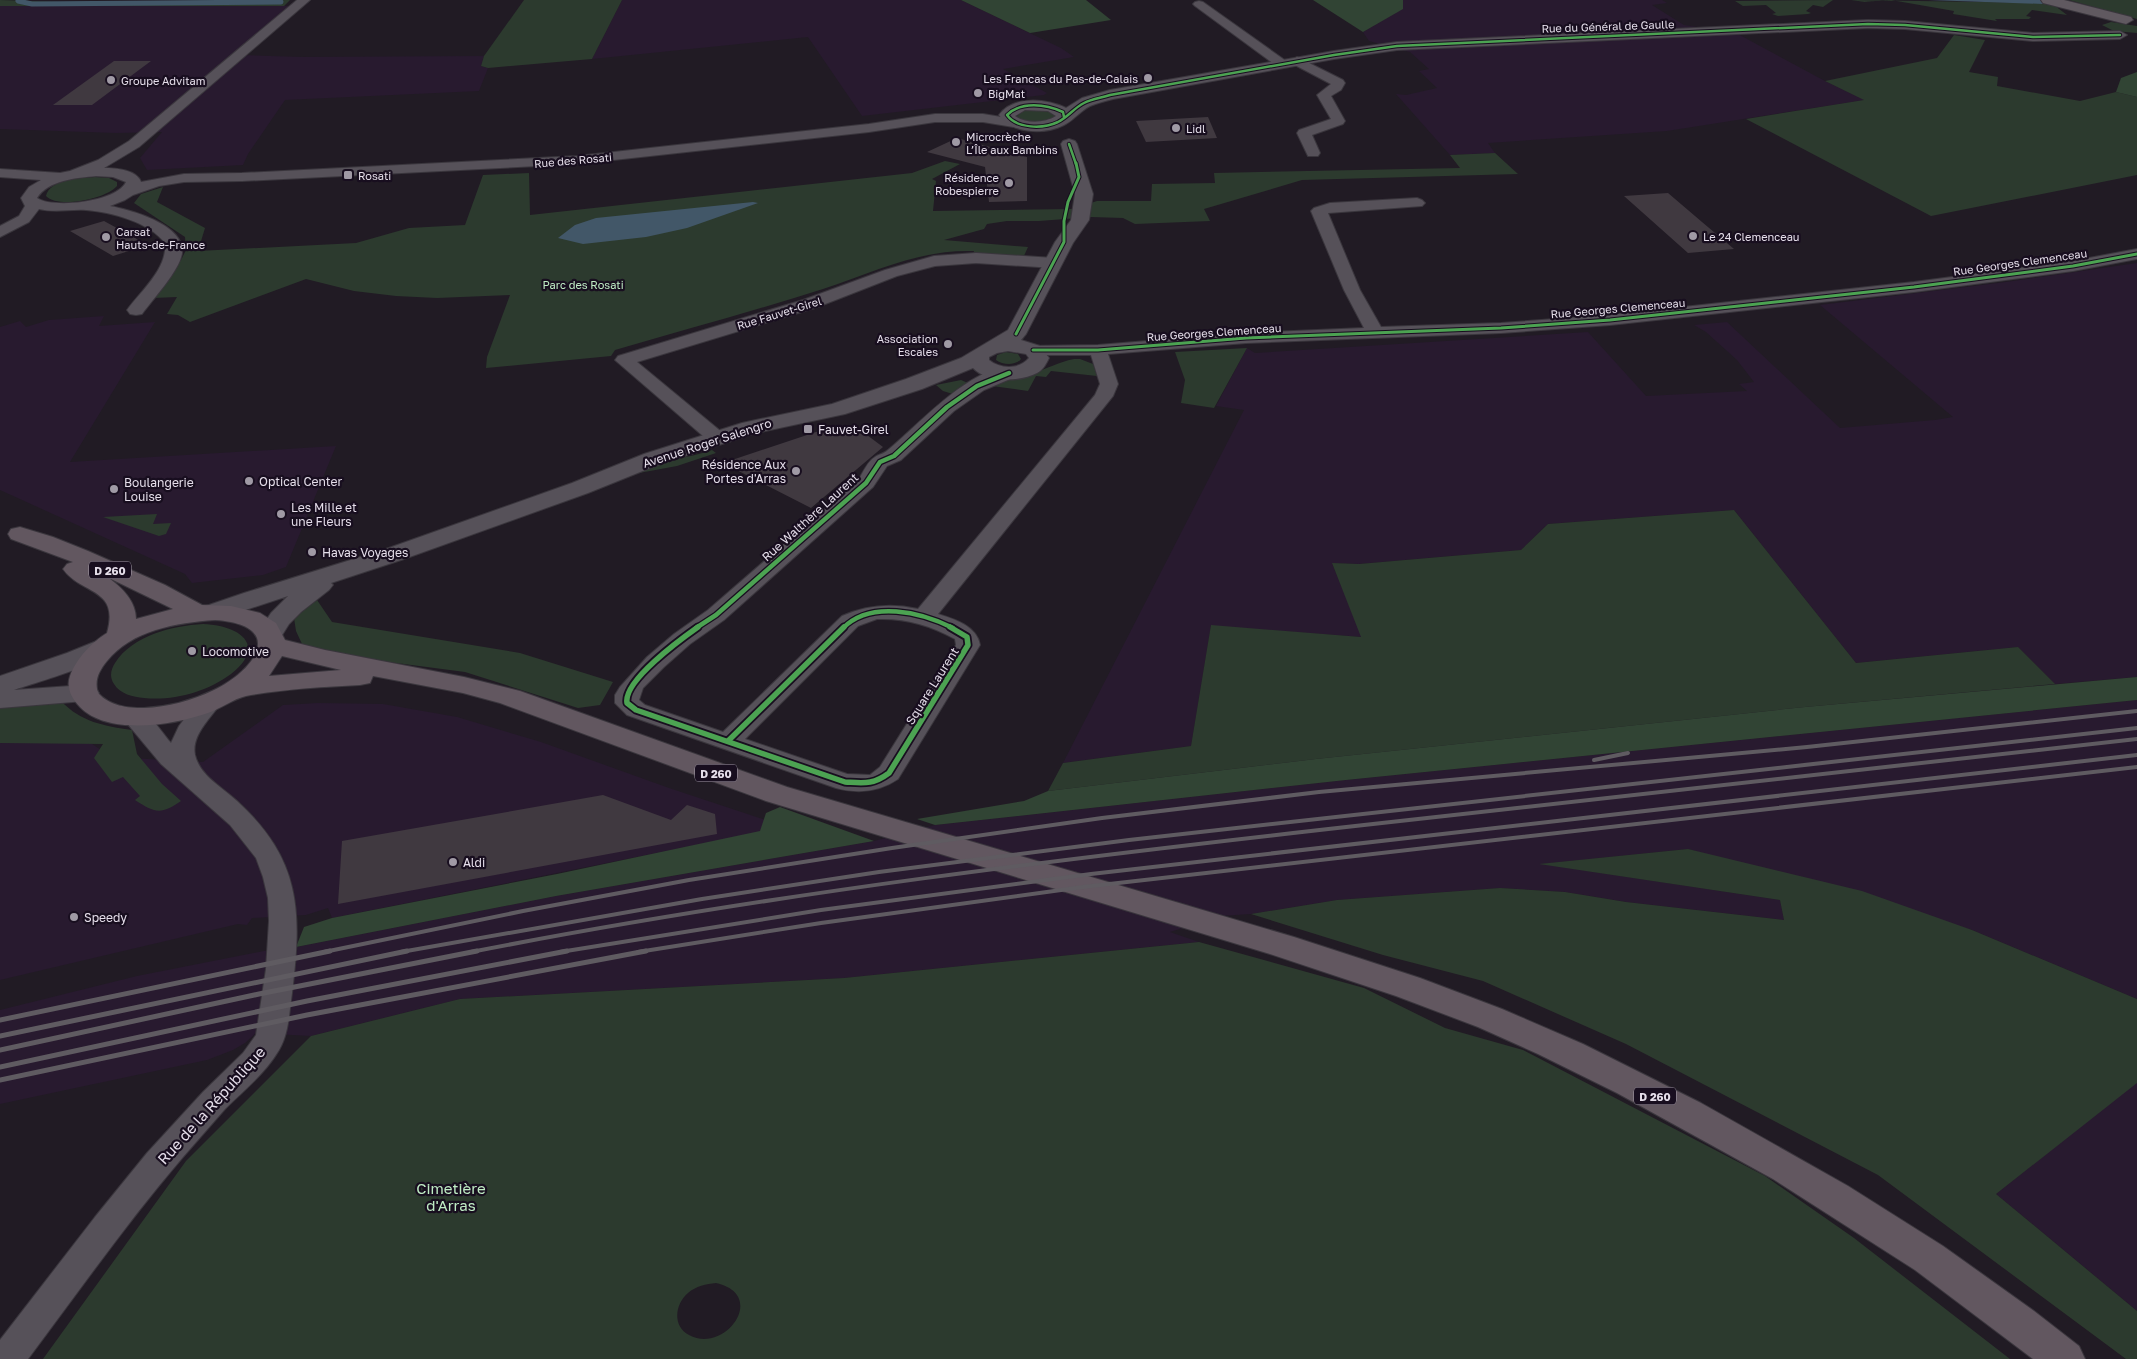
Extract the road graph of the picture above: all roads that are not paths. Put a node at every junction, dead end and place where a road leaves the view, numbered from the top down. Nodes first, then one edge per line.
1 (304, 0) edge
2 (2057, 3) edge
3 (1199, 4) dead end
4 (2091, 24) junction
5 (2131, 31) edge
6 (2059, 37) junction
7 (1297, 61) junction
8 (1282, 64) junction
9 (1160, 85) junction
10 (1037, 106) junction
11 (1064, 118) junction
12 (1021, 119) junction
13 (134, 144) junction
14 (1069, 144) junction
15 (1313, 153) dead end
16 (0, 174) edge
17 (126, 174) junction
18 (72, 175) junction
19 (0, 184) edge
20 (125, 193) junction
21 (31, 199) junction
22 (1417, 203) dead end
23 (80, 206) junction
24 (132, 215) junction
25 (0, 232) edge
26 (0, 241) edge
27 (2137, 254) edge
28 (1054, 263) junction
29 (136, 310) dead end
30 (1375, 332) junction
31 (1028, 349) junction
32 (987, 350) junction
33 (1098, 350) junction
34 (1005, 373) junction
35 (914, 384) junction
36 (837, 409) junction
37 (717, 438) junction
38 (580, 488) junction
39 (10, 529) edge
40 (335, 574) junction
41 (206, 612) junction
42 (924, 616) junction
43 (271, 639) junction
44 (114, 641) junction
45 (427, 677) junction
46 (0, 685) edge
47 (237, 689) junction
48 (84, 694) junction
49 (0, 699) edge
50 (209, 703) junction
51 (133, 716) junction
52 (728, 742) junction
53 (192, 775) junction
54 (7, 1359) edge
55 (2064, 1359) edge

1 - 13 street
2 - 4 main road
2 - 5 main road
3 - 8 street
4 - 5 main road
4 - 6 street, Rue du Général de Gaulle
5 - 6 street, Rue du Général de Gaulle
6 - 7 street, Rue du Général de Gaulle
7 - 8 street, Rue du Général de Gaulle
7 - 15 street
8 - 9 street, Rue du Général de Gaulle
9 - 10 street, Rue du Général de Gaulle
9 - 11 street, Rue du Général de Gaulle
10 - 11 street
10 - 12 street, Rue du Général de Gaulle
11 - 12 street
11 - 14 street
12 - 14 street
12 - 17 street, Rue des Rosati
12 - 20 street, Rue des Rosati
13 - 17 street
13 - 18 street
14 - 28 street
16 - 18 street
17 - 18 street, Rue des Rosati
17 - 20 street
18 - 21 street
19 - 21 street
20 - 23 street, Rue des Rosati
20 - 24 street
21 - 23 street
21 - 25 street
22 - 30 street
23 - 24 street
23 - 26 street
24 - 29 street
27 - 30 street, Rue Georges Clemenceau
28 - 31 street
28 - 37 street, Rue Fauvet-Girel
30 - 33 street, Rue Georges Clemenceau
31 - 32 street
31 - 33 street, Rue Georges Clemenceau
31 - 34 street, Avenue Roger Salengro
32 - 34 street
32 - 35 street, Avenue Roger Salengro
33 - 42 street
34 - 35 street, Avenue Roger Salengro
34 - 52 street, Rue Walthère Laurent
35 - 36 street, Avenue Roger Salengro
36 - 37 street, Avenue Roger Salengro
36 - 38 street, Avenue Roger Salengro
37 - 38 street, Avenue Roger Salengro
38 - 40 street, Avenue Roger Salengro
39 - 41 main road, D 260
39 - 44 main road, D 260
40 - 41 street, Avenue Roger Salengro
40 - 43 street, Avenue Roger Salengro
41 - 43 main road
41 - 44 main road
42 - 52 street, Square Laurent
42 - 52 street, Square Laurent
43 - 45 main road, D 260
43 - 47 main road
44 - 46 street
44 - 48 main road
45 - 47 main road, D 260
45 - 55 main road, D 260
47 - 50 main road
48 - 49 street
48 - 51 main road
50 - 51 main road
50 - 53 street, Rue de la République
51 - 53 street, Rue de la République
53 - 54 street, Rue de la République

